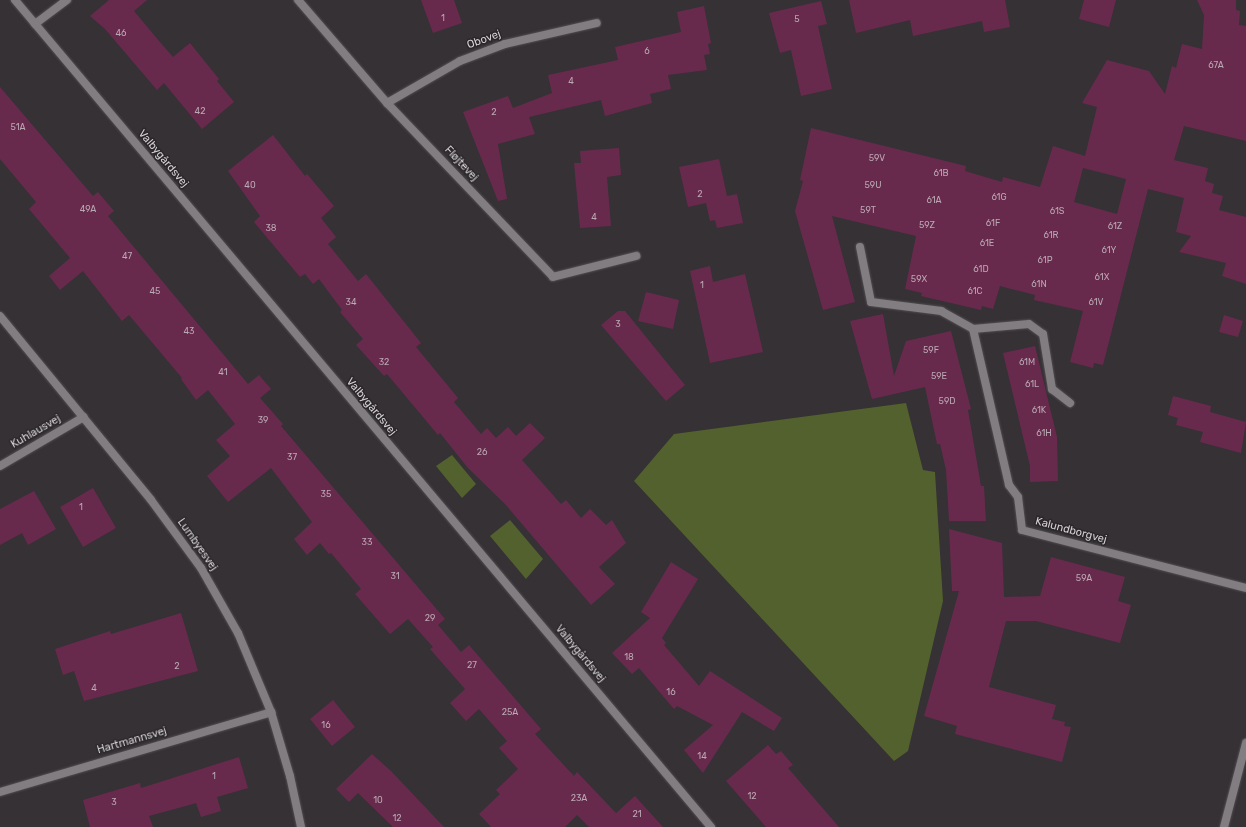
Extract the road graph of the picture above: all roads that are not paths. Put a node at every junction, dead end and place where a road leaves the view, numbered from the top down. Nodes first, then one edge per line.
1 (15, 0) edge
2 (67, 0) edge
3 (298, 0) edge
4 (597, 23) dead end
5 (35, 24) junction
6 (387, 103) junction
7 (860, 247) dead end
8 (636, 256) dead end
9 (0, 316) edge
10 (973, 329) junction
11 (1070, 403) dead end
12 (84, 417) junction
13 (0, 466) edge
14 (1246, 588) edge
15 (271, 712) junction
16 (1246, 743) edge
17 (0, 792) edge
18 (301, 827) edge
19 (711, 827) edge
20 (1224, 827) edge

1 - 5 street, Valbygårdsvej
2 - 5 street
3 - 6 street, Fløjtevej
4 - 6 street, Obovej
5 - 19 street, Valbygårdsvej
6 - 8 street, Fløjtevej
7 - 10 street
9 - 12 street, Lumbyesvej
10 - 11 street
10 - 14 street, Kalundborgvej
12 - 13 street, Kuhlausvej
12 - 15 street, Lumbyesvej
15 - 17 street, Hartmannsvej
15 - 18 street, Lumbyesvej
16 - 20 street

